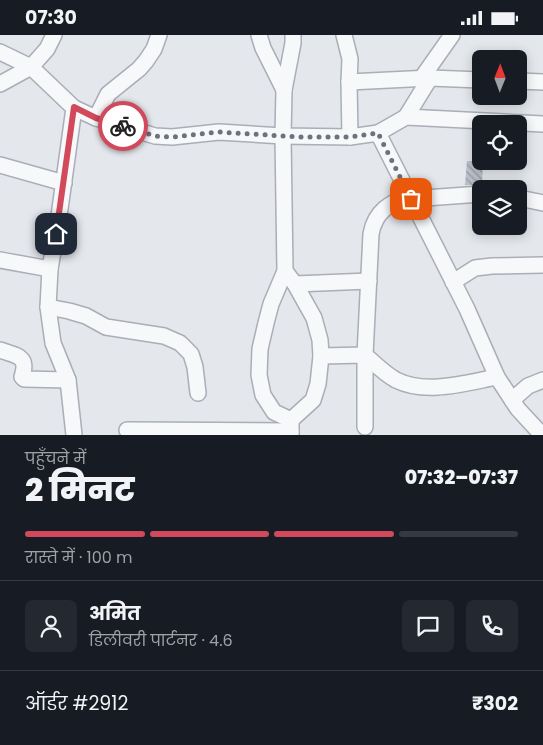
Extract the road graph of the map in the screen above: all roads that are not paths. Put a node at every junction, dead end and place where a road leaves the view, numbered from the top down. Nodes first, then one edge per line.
1 (54, 35) edge
2 (159, 35) edge
3 (259, 35) edge
4 (293, 35) edge
5 (344, 35) edge
6 (452, 35) edge
7 (0, 52) edge
8 (31, 67) junction
9 (426, 78) junction
10 (472, 80) edge
11 (528, 81) edge
12 (349, 82) junction
13 (543, 82) edge
14 (0, 85) edge
15 (284, 90) junction
16 (74, 107) junction
17 (406, 117) junction
18 (96, 118) junction
19 (543, 124) edge
20 (378, 133) junction
21 (283, 136) junction
22 (350, 137) junction
23 (0, 165) edge
24 (64, 183) junction
25 (472, 194) edge
26 (410, 197) junction
27 (527, 200) edge
28 (543, 203) edge
29 (0, 259) edge
30 (543, 265) edge
31 (50, 269) junction
32 (285, 271) junction
33 (369, 281) junction
34 (453, 282) junction
35 (295, 284) junction
36 (48, 307) junction
37 (0, 350) edge
38 (366, 355) junction
39 (321, 357) junction
40 (497, 377) junction
41 (68, 380) junction
42 (543, 380) edge
43 (198, 393) dead end
44 (512, 400) junction
45 (365, 427) dead end
46 (291, 429) edge
47 (127, 431) dead end
48 (74, 435) edge
49 (542, 435) edge

1 - 8 street
2 - 18 street
3 - 15 street
4 - 15 street
5 - 12 street
6 - 9 street
7 - 8 street
8 - 14 street
8 - 16 street
9 - 10 street
9 - 12 street
9 - 17 street
11 - 13 street
12 - 22 street
15 - 21 street
16 - 18 street
16 - 24 street
17 - 19 street
17 - 20 street
18 - 21 street
20 - 22 street
20 - 26 street
21 - 22 street
21 - 32 street
23 - 24 street
24 - 31 street
25 - 26 street
26 - 33 street
26 - 34 street
27 - 28 street
29 - 31 street
30 - 34 street
31 - 36 street
32 - 35 street
32 - 46 street
33 - 35 street
33 - 38 street
34 - 40 street
35 - 39 street
36 - 41 street
36 - 43 street
37 - 41 street
38 - 39 street
38 - 40 street
38 - 45 street
39 - 46 street
40 - 44 street
41 - 48 street
42 - 44 street
44 - 49 street
46 - 47 street

